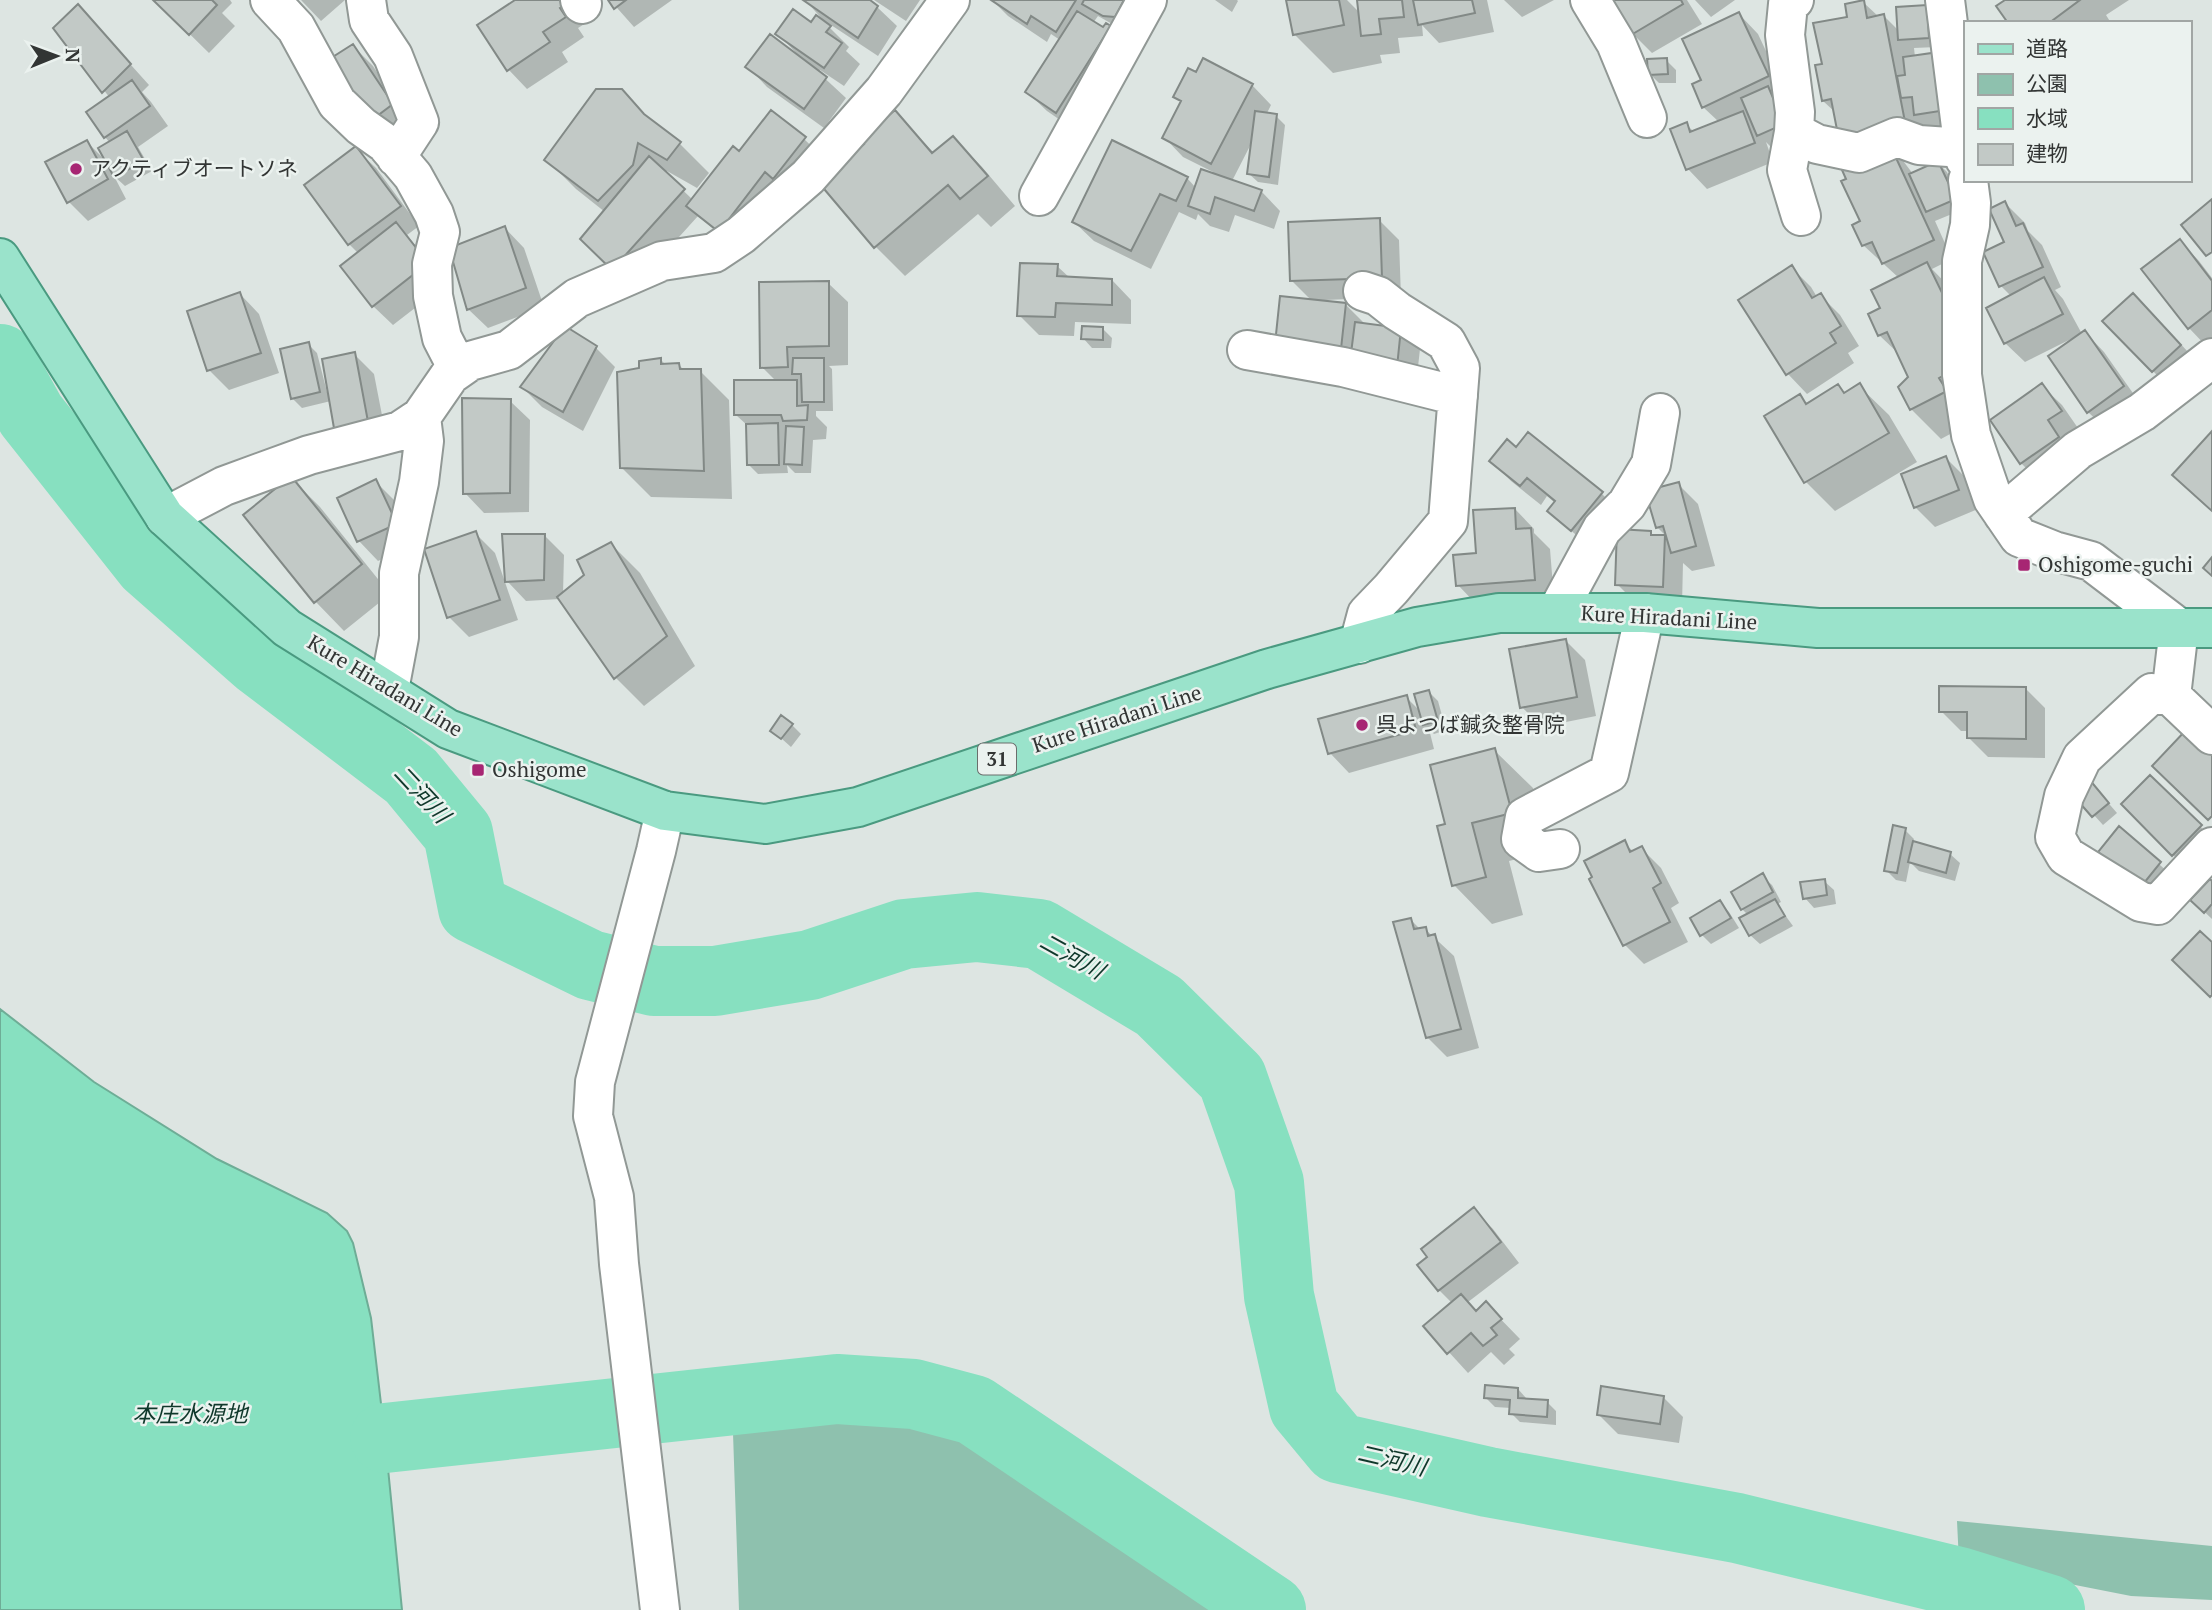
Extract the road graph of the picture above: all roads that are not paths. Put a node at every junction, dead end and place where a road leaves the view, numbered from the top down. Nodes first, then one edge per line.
1 (270, 0) edge
2 (366, 0) edge
3 (950, 0) edge
4 (1147, 0) edge
5 (1590, 0) edge
6 (1794, 0) edge
7 (1945, 0) edge
8 (1647, 118) dead end
9 (1794, 132) junction
10 (1964, 147) edge
11 (396, 157) junction
12 (1964, 161) edge
13 (1968, 182) edge
14 (1039, 196) dead end
15 (1801, 216) dead end
16 (0, 258) edge
17 (1363, 291) dead end
18 (1247, 351) dead end
19 (2212, 358) edge
20 (458, 369) junction
21 (1458, 396) junction
22 (1660, 413) dead end
23 (421, 417) junction
24 (2003, 514) junction
25 (165, 517) junction
26 (1557, 612) junction
27 (1645, 613) junction
28 (2195, 628) edge
29 (1359, 643) junction
30 (388, 690) junction
31 (2171, 696) junction
32 (2212, 735) edge
33 (664, 811) junction
34 (2212, 847) edge
35 (1560, 849) dead end
36 (660, 1610) edge

1 - 11 street
2 - 11 street
3 - 20 street
4 - 14 street
5 - 8 street
6 - 9 street
7 - 10 street
9 - 12 street
9 - 15 street
11 - 20 street
13 - 24 street
16 - 25 main road, Kure Hiradani Line / 31
17 - 21 street
18 - 21 street
19 - 24 street
20 - 23 street
21 - 29 street
22 - 26 street
23 - 25 street
23 - 30 street
24 - 28 street
25 - 30 main road, Kure Hiradani Line / 31
26 - 27 main road, Kure Hiradani Line / 31
26 - 29 main road, Kure Hiradani Line / 31
27 - 28 main road, Kure Hiradani Line / 31
27 - 35 street
28 - 31 street
29 - 33 main road, Kure Hiradani Line / 31
30 - 33 main road, Kure Hiradani Line / 31
31 - 32 street
31 - 34 street
33 - 36 street

